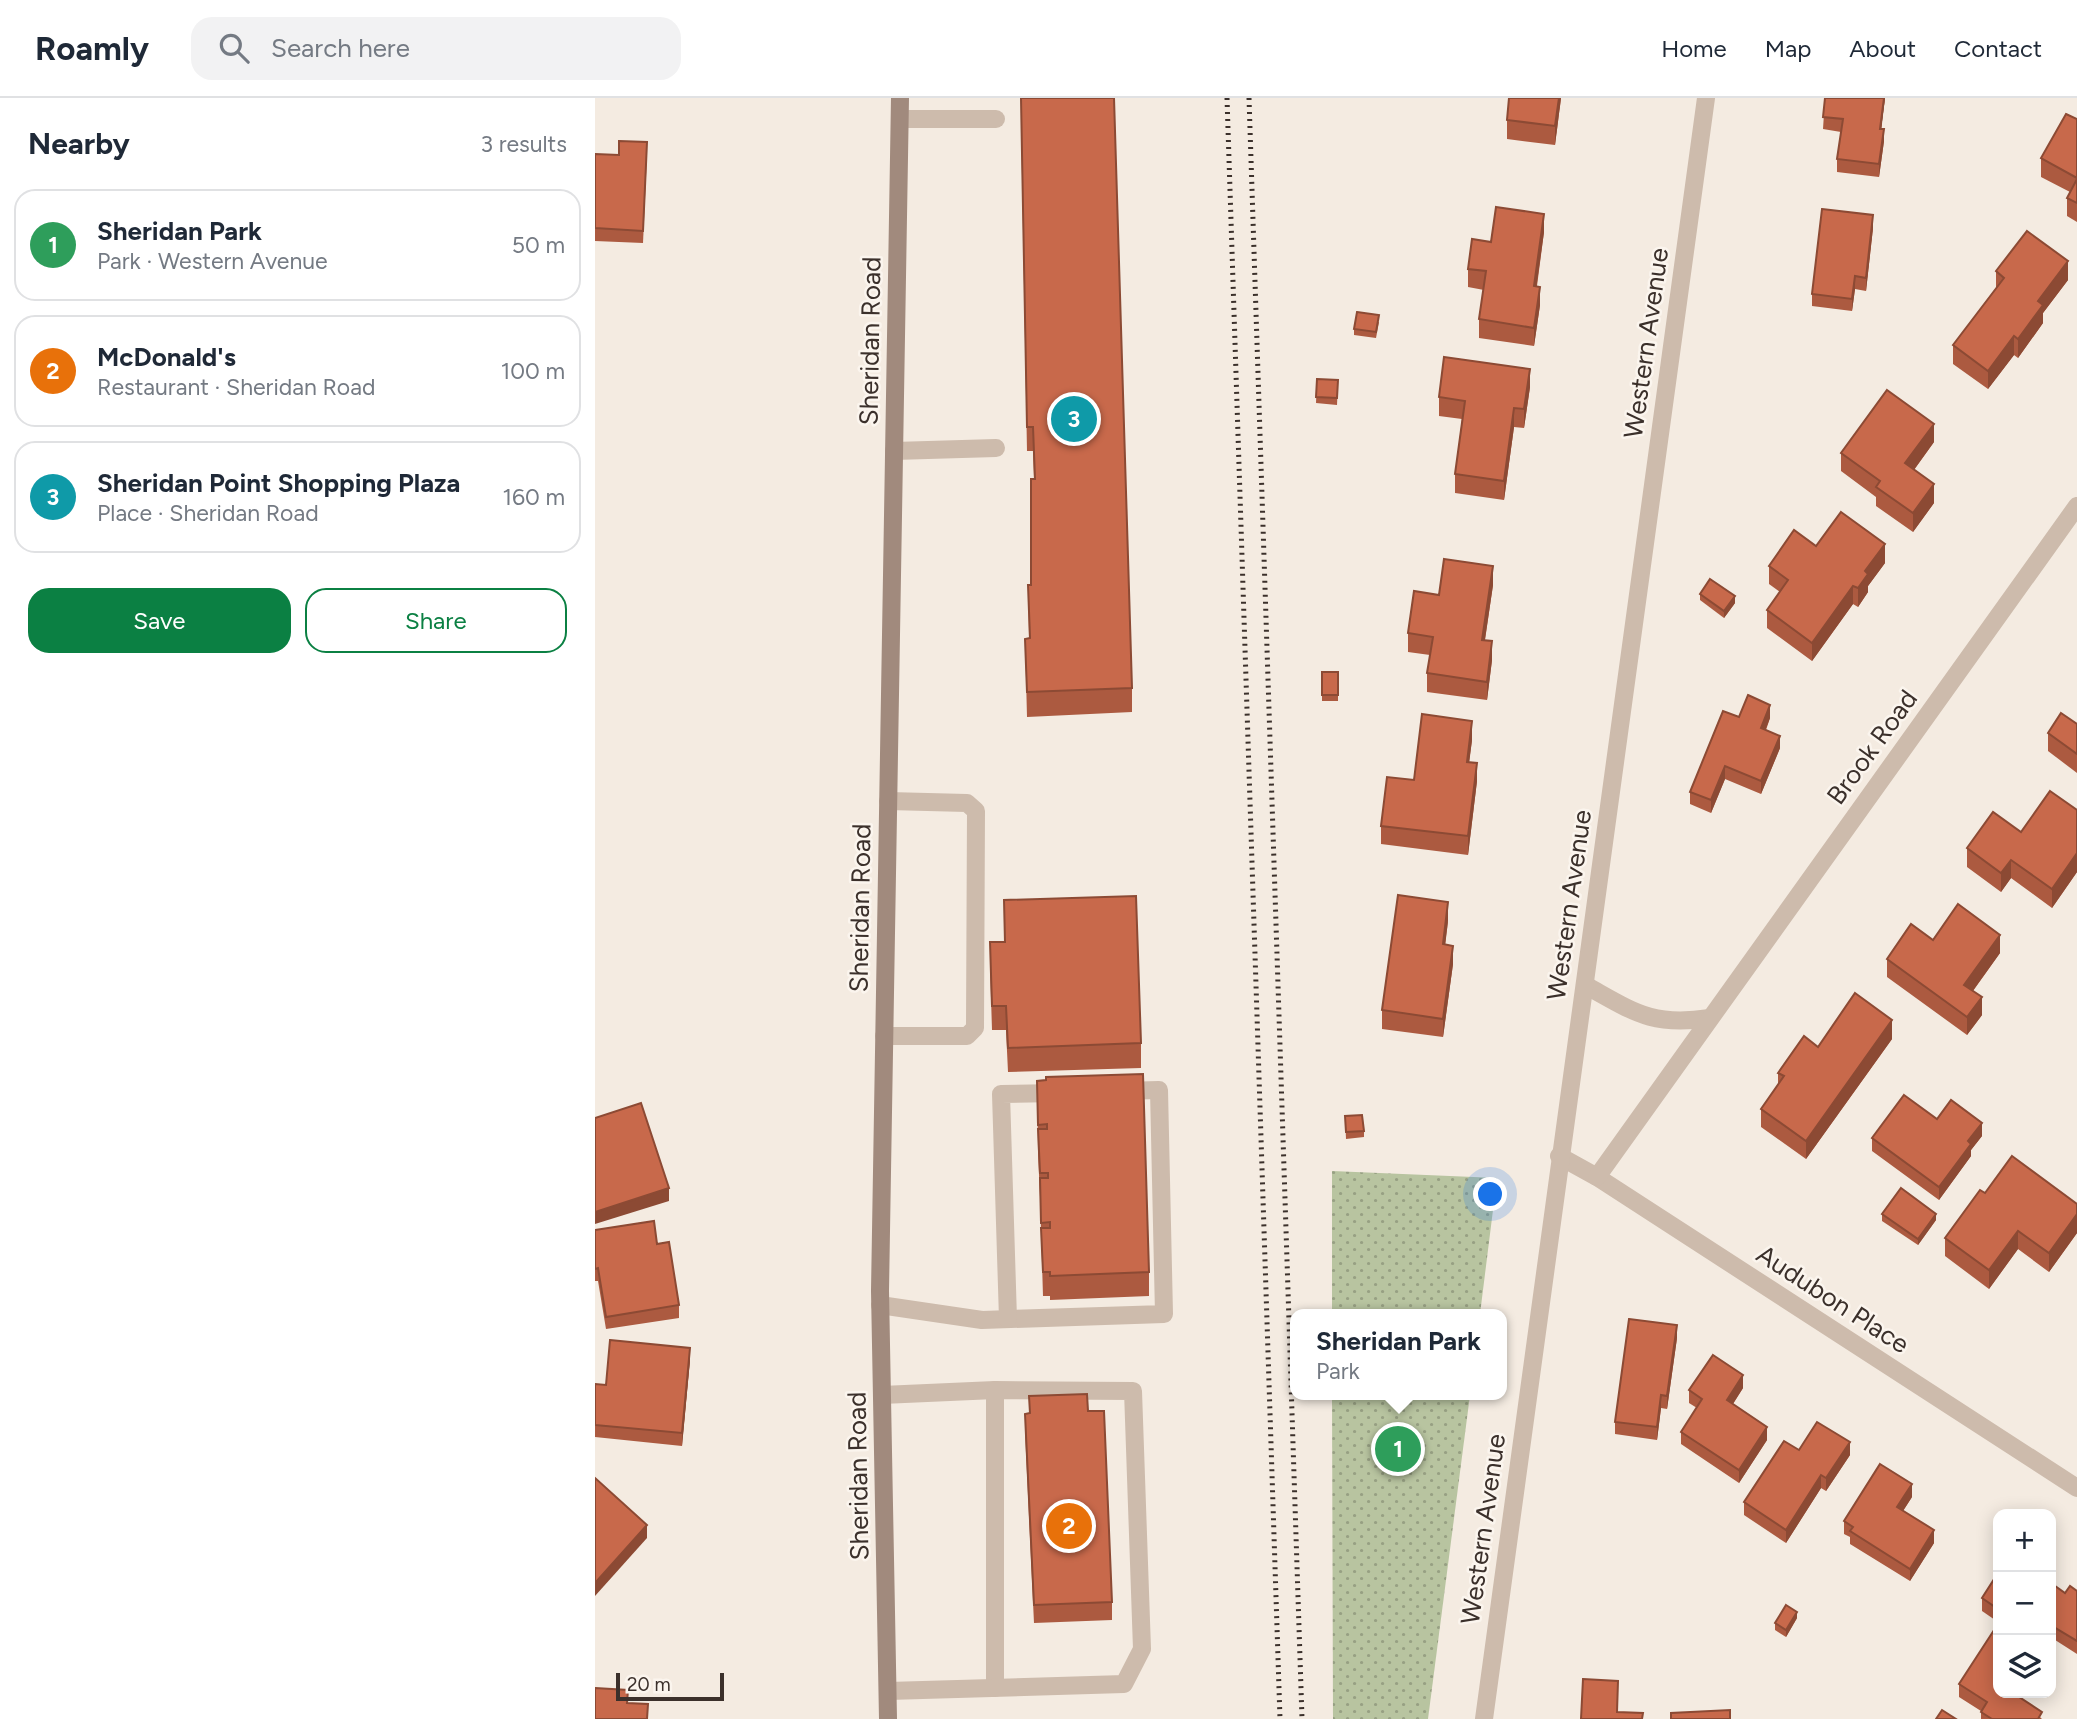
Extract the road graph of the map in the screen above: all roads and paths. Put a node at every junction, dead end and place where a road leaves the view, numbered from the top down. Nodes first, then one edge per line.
1 (900, 98) edge
2 (1706, 98) edge
3 (996, 118) dead end
4 (900, 119) junction
5 (996, 448) dead end
6 (894, 451) junction
7 (2077, 506) edge
8 (888, 801) junction
9 (1585, 985) junction
10 (1710, 1018) junction
11 (884, 1036) junction
12 (1106, 1091) edge
13 (1080, 1092) edge
14 (1559, 1156) junction
15 (1597, 1178) junction
16 (880, 1305) junction
17 (1008, 1319) junction
18 (995, 1391) junction
19 (882, 1395) junction
20 (2077, 1488) edge
21 (995, 1688) junction
22 (888, 1690) junction
23 (888, 1719) edge
24 (1484, 1719) edge

1 - 4 main road, Sheridan Road
2 - 9 street, Western Avenue
3 - 4 street
4 - 6 main road, Sheridan Road
5 - 6 street
6 - 8 main road, Sheridan Road
7 - 10 street, Brook Road
8 - 11 main road, Sheridan Road
8 - 11 street
9 - 10 street
9 - 14 street, Western Avenue
10 - 15 street, Brook Road
11 - 16 main road, Sheridan Road
12 - 17 street
13 - 17 street
14 - 15 street, Audubon Place
14 - 24 street, Western Avenue
15 - 20 street, Audubon Place
16 - 17 street
16 - 19 main road, Sheridan Road
18 - 19 street
18 - 21 street
18 - 21 street
19 - 22 main road, Sheridan Road
21 - 22 street
22 - 23 main road, Sheridan Road

